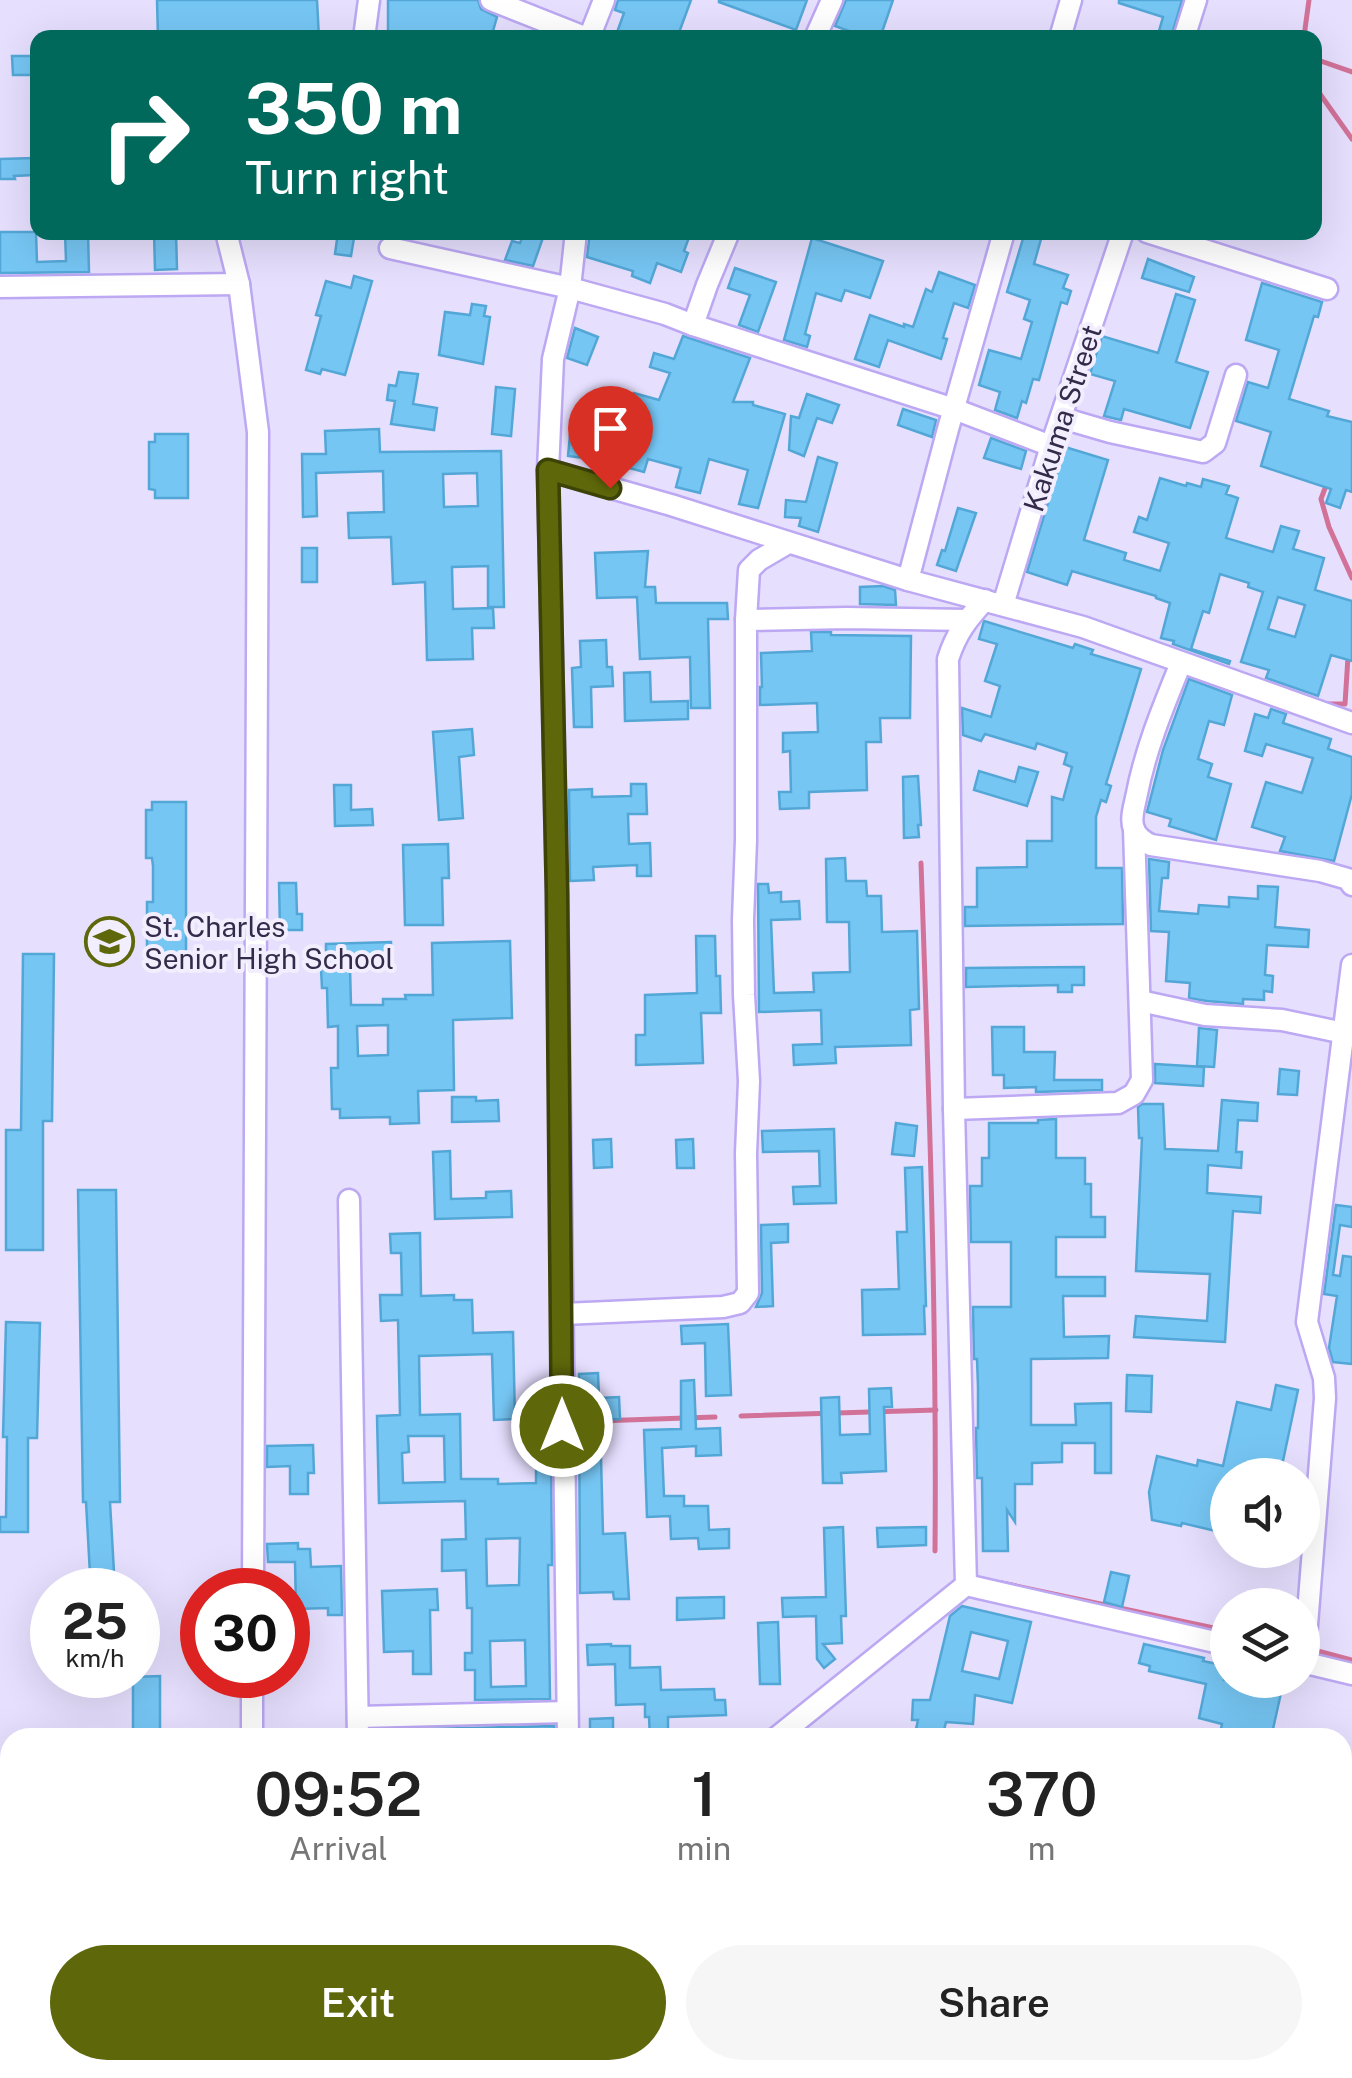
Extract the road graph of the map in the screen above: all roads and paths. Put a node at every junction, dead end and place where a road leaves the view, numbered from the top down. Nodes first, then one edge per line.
1 (370, 0) edge
2 (491, 0) edge
3 (604, 0) edge
4 (832, 0) edge
5 (1071, 0) edge
6 (1196, 0) edge
7 (365, 30) edge
8 (568, 30) edge
9 (591, 30) edge
10 (819, 30) edge
11 (1062, 30) edge
12 (1187, 30) edge
13 (228, 240) edge
14 (575, 240) edge
15 (726, 240) edge
16 (1002, 240) edge
17 (1120, 240) edge
18 (1172, 240) edge
19 (390, 248) dead end
20 (239, 284) junction
21 (0, 287) edge
22 (570, 288) junction
23 (1326, 289) dead end
24 (693, 325) junction
25 (1236, 375) dead end
26 (954, 409) junction
27 (1062, 418) junction
28 (1050, 446) junction
29 (548, 470) junction
30 (788, 543) junction
31 (908, 580) junction
32 (994, 603) junction
33 (746, 620) junction
34 (966, 620) junction
35 (1181, 662) junction
36 (1352, 723) edge
37 (1134, 829) junction
38 (1352, 884) edge
39 (1352, 965) edge
40 (1140, 1001) junction
41 (1344, 1034) junction
42 (954, 1109) junction
43 (348, 1200) dead end
44 (562, 1314) junction
45 (253, 1568) edge
46 (966, 1585) junction
47 (1309, 1588) edge
48 (1210, 1641) edge
49 (1320, 1666) edge
50 (1352, 1674) edge
51 (252, 1698) edge
52 (567, 1712) junction
53 (358, 1727) edge
54 (252, 1728) edge
55 (568, 1728) edge
56 (788, 1728) edge

1 - 7 street
2 - 8 street
3 - 9 street
4 - 10 street
5 - 11 street
6 - 12 street
13 - 20 street
14 - 22 street
15 - 24 street
16 - 26 street
17 - 27 street, Kakuma Street
18 - 23 street
19 - 22 street
20 - 21 street
20 - 45 street
22 - 24 street
22 - 29 street
24 - 26 street
25 - 27 street
26 - 28 street
26 - 31 street
27 - 28 street, Kakuma Street
28 - 32 street, Kakuma Street
29 - 30 street
29 - 44 street
30 - 31 street
30 - 33 street
31 - 32 street
32 - 34 street
32 - 35 street
33 - 34 street
33 - 44 street
34 - 42 street
35 - 36 street
35 - 37 street
37 - 38 street
37 - 40 street
39 - 41 street
40 - 41 street
40 - 42 street
41 - 47 street
42 - 46 street
43 - 53 street
44 - 52 street
46 - 48 street
46 - 56 street
49 - 50 street
51 - 54 street
52 - 53 street
52 - 55 street

